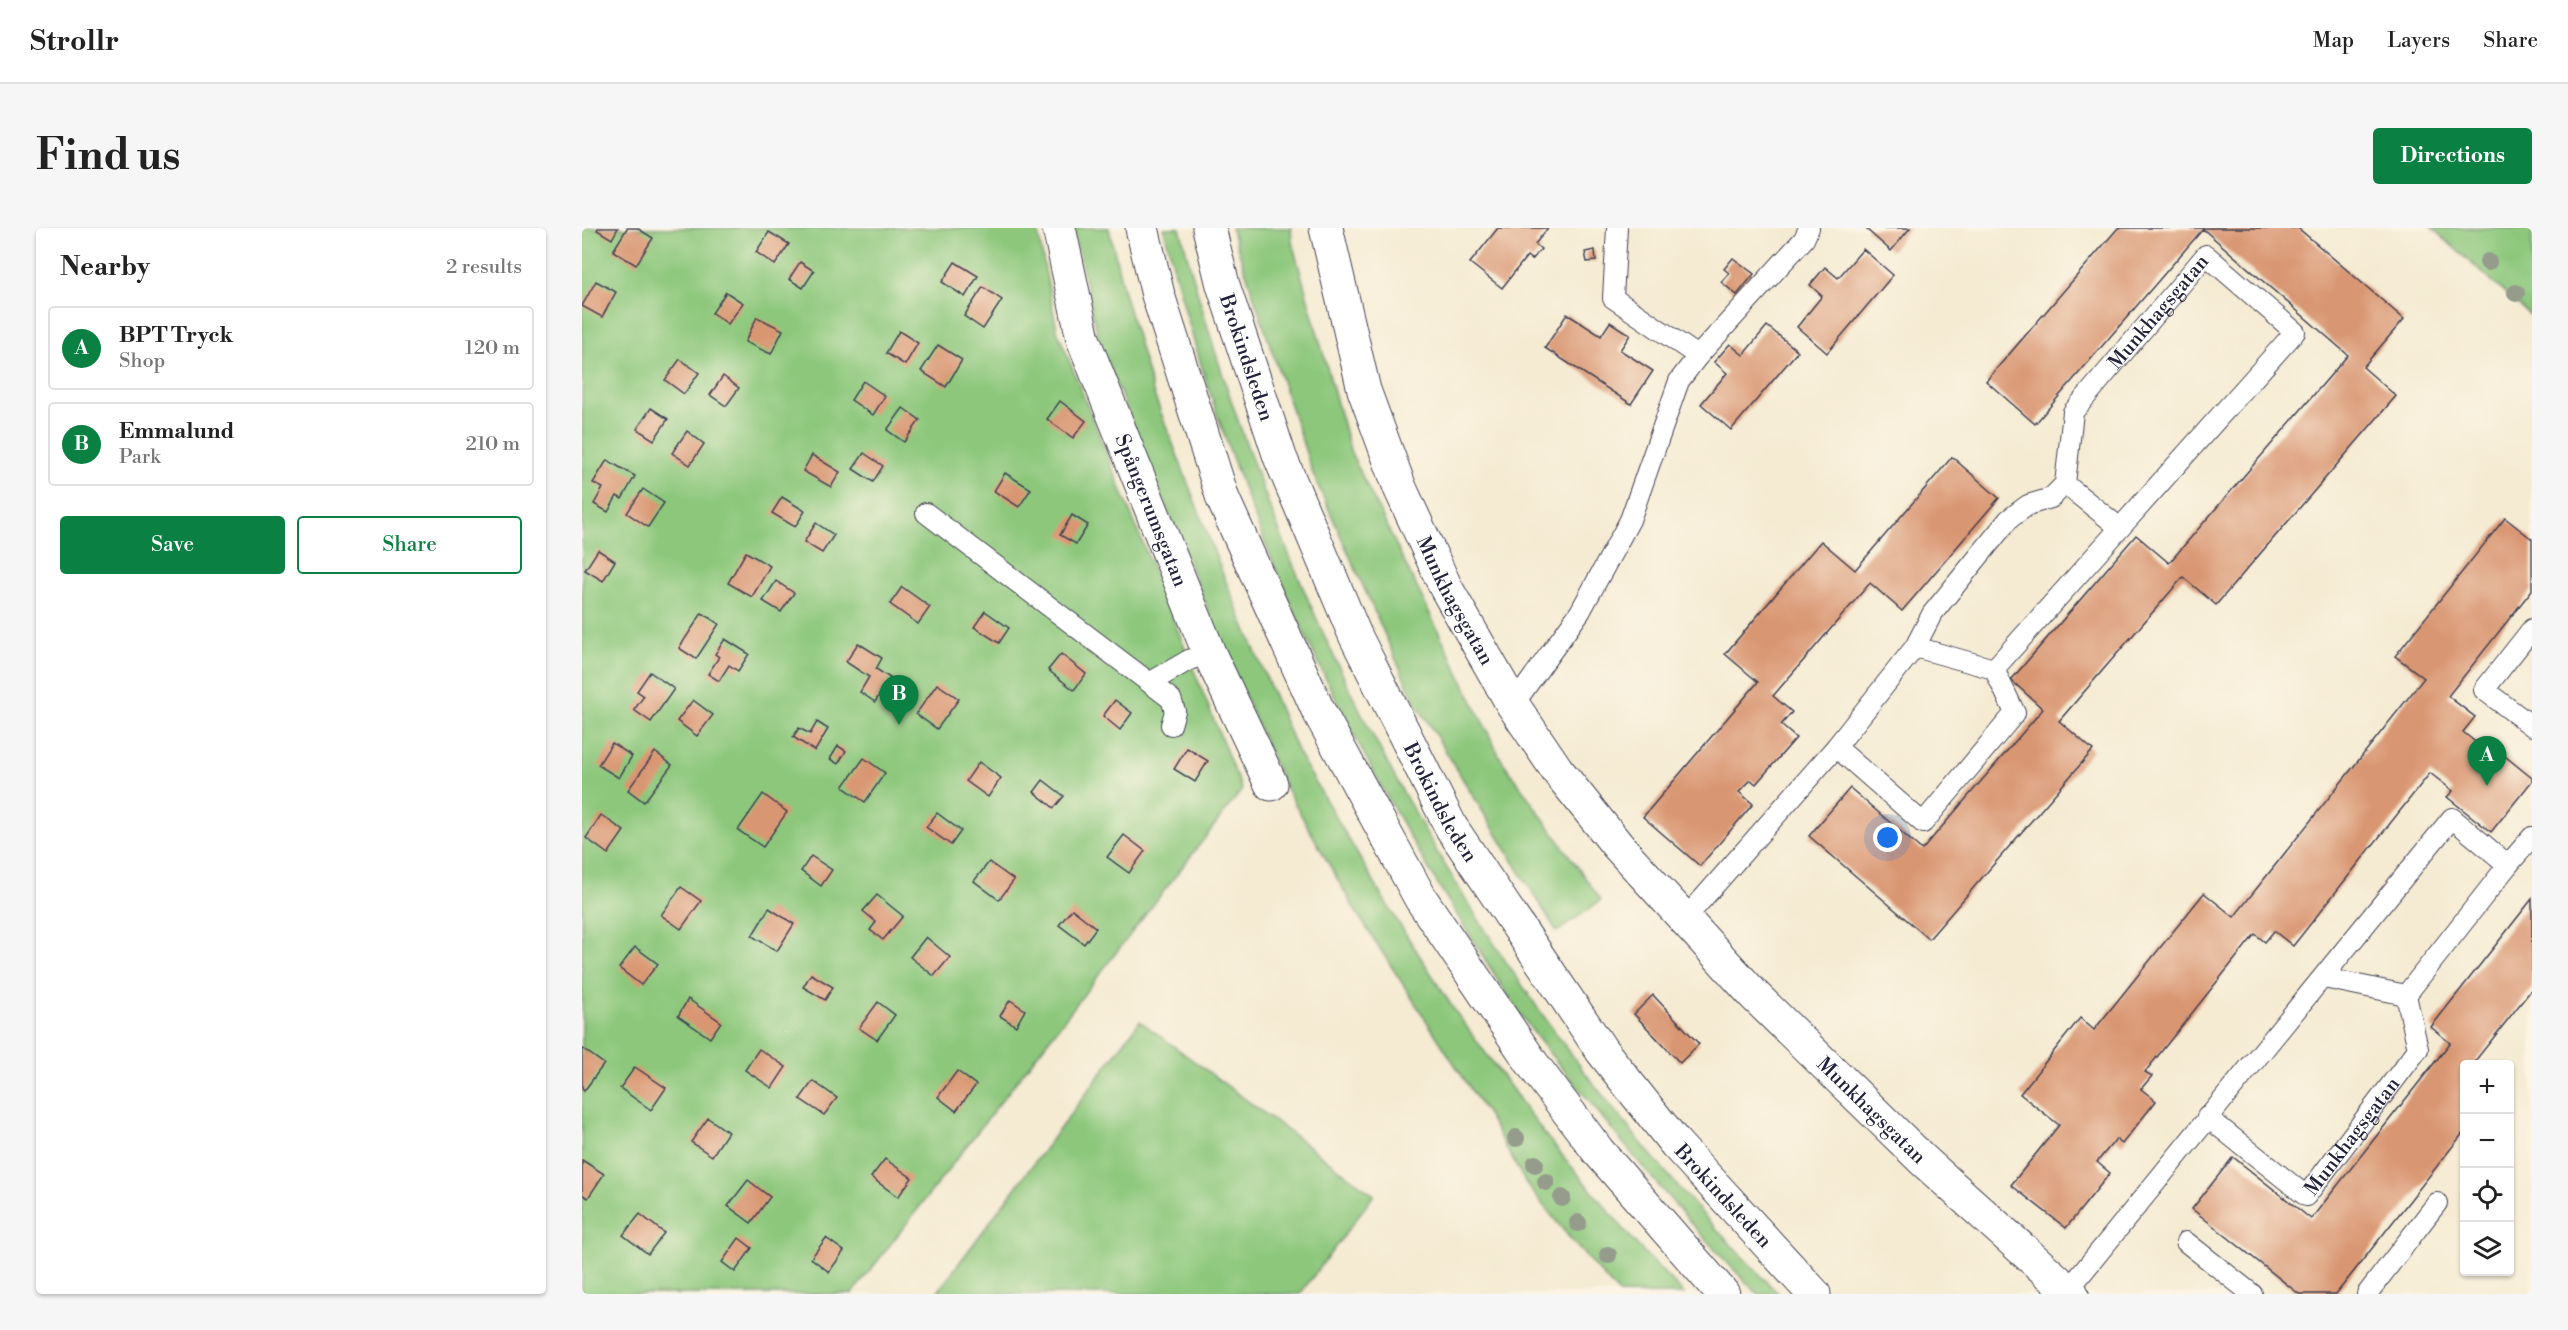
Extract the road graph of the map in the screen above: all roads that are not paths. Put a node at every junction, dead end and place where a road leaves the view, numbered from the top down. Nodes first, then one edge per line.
1 (1059, 228) edge
2 (1142, 228) edge
3 (1209, 228) edge
4 (1326, 228) edge
5 (1617, 228) edge
6 (1809, 228) edge
7 (1698, 356) junction
8 (2065, 484) junction
9 (926, 513) dead end
10 (2120, 528) junction
11 (2532, 629) edge
12 (1915, 647) junction
13 (1209, 652) junction
14 (1994, 669) junction
15 (1150, 682) junction
16 (1513, 705) junction
17 (1171, 724) dead end
18 (2532, 726) edge
19 (1836, 747) junction
20 (1271, 784) dead end
21 (2532, 837) edge
22 (2508, 865) junction
23 (1683, 920) junction
24 (2324, 978) junction
25 (2406, 995) junction
26 (2207, 1117) junction
27 (2437, 1203) dead end
28 (2186, 1242) dead end
29 (2068, 1293) edge
30 (1723, 1294) edge
31 (1814, 1294) edge
32 (2252, 1294) edge
33 (2367, 1294) edge

1 - 13 main road, Spångerumsgatan
2 - 30 main road
3 - 31 main road, Brokindsleden
4 - 16 main road, Munkhagsgatan
5 - 7 lane
6 - 7 lane
7 - 16 lane
8 - 10 lane
8 - 10 lane, Munkhagsgatan
8 - 12 lane
9 - 15 lane
10 - 14 lane, Munkhagsgatan
11 - 18 lane
12 - 14 lane
12 - 19 lane
13 - 15 lane
13 - 20 main road, Spångerumsgatan
14 - 19 lane
15 - 17 lane
16 - 23 main road, Munkhagsgatan
19 - 23 lane
21 - 22 lane
22 - 24 lane, Munkhagsgatan
22 - 25 lane
23 - 29 main road, Munkhagsgatan
24 - 25 lane
24 - 26 lane, Munkhagsgatan
25 - 26 lane, Munkhagsgatan
26 - 29 lane, Munkhagsgatan
27 - 33 lane
28 - 32 lane

